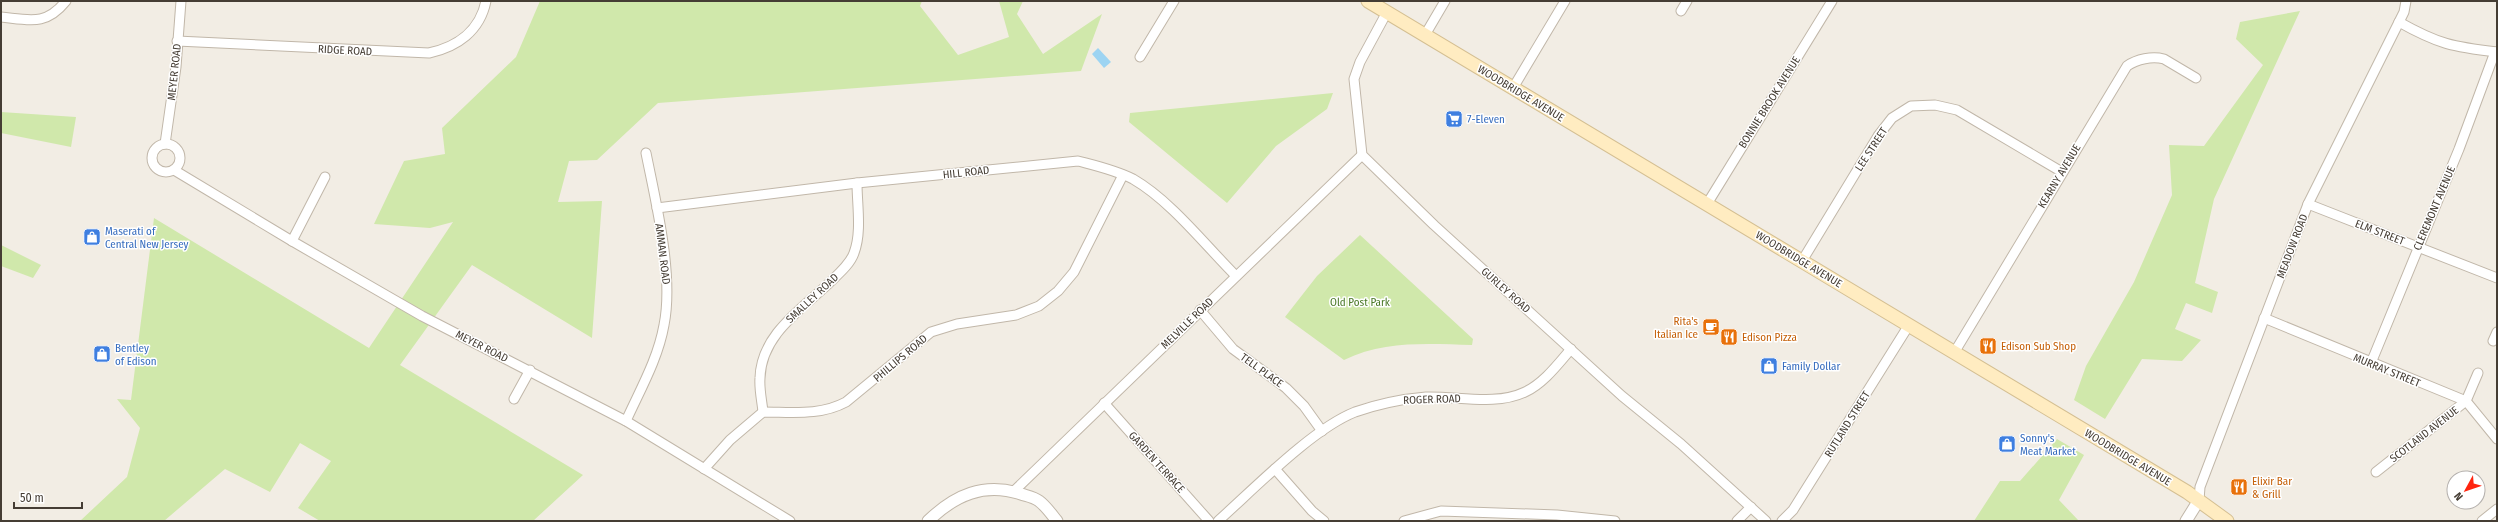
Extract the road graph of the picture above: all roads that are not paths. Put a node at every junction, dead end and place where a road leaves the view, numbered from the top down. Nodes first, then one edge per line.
1 (66, 1) edge
2 (181, 1) edge
3 (486, 1) edge
4 (1174, 1) edge
5 (1368, 1) edge
6 (1445, 1) edge
7 (1565, 1) edge
8 (1687, 1) edge
9 (1832, 1) edge
10 (2406, 1) edge
11 (1681, 11) dead end
12 (1387, 12) junction
13 (1, 17) edge
14 (2399, 22) junction
15 (1425, 35) junction
16 (177, 41) junction
17 (2496, 52) edge
18 (1140, 58) dead end
19 (2196, 78) dead end
20 (1513, 88) junction
21 (165, 144) junction
22 (646, 153) dead end
23 (1362, 155) junction
24 (174, 170) junction
25 (2062, 172) junction
26 (1123, 175) junction
27 (325, 177) dead end
28 (857, 183) junction
29 (1707, 204) junction
30 (2308, 204) junction
31 (656, 208) junction
32 (292, 241) junction
33 (2418, 246) junction
34 (1802, 261) junction
35 (1236, 276) junction
36 (2497, 278) edge
37 (1200, 310) junction
38 (2264, 318) junction
39 (1909, 325) junction
40 (2497, 332) edge
41 (2493, 341) dead end
42 (1571, 349) junction
43 (1954, 352) junction
44 (2371, 363) junction
45 (530, 370) junction
46 (2478, 373) dead end
47 (514, 399) dead end
48 (2466, 401) junction
49 (1104, 402) junction
50 (763, 412) junction
51 (626, 421) junction
52 (1322, 431) junction
53 (2497, 439) edge
54 (704, 469) junction
55 (1275, 469) junction
56 (2376, 472) dead end
57 (1013, 492) junction
58 (2198, 500) junction
59 (1751, 507) junction
60 (2497, 510) edge
61 (790, 521) edge
62 (928, 521) edge
63 (1057, 521) edge
64 (1209, 521) edge
65 (1218, 521) edge
66 (1324, 521) edge
67 (1404, 521) edge
68 (1615, 521) edge
69 (1737, 521) edge
70 (1766, 521) edge
71 (1782, 521) edge
72 (2186, 521) edge
73 (2227, 521) edge
74 (2482, 521) edge

1 - 13 street
2 - 16 street, MEYER ROAD
3 - 16 street, RIDGE ROAD
4 - 18 street
5 - 12 main road, WOODBRIDGE AVENUE
6 - 15 street
7 - 20 street
8 - 11 street
9 - 29 street, BONNIE BROOK AVENUE
10 - 14 street, MEADOW ROAD
12 - 15 main road, WOODBRIDGE AVENUE
12 - 23 street
14 - 17 street
14 - 30 street, MEADOW ROAD
15 - 20 main road, WOODBRIDGE AVENUE
16 - 21 street, MEYER ROAD
17 - 33 street, CLEREMONT AVENUE
19 - 25 street, KEARNY AVENUE
20 - 29 main road, WOODBRIDGE AVENUE
21 - 24 street
21 - 24 street, MEYER ROAD
22 - 31 street, AMMAN ROAD
23 - 35 street, MELVILLE ROAD
23 - 42 street, GURLEY ROAD
24 - 32 street, MEYER ROAD
25 - 34 street, LEE STREET
25 - 43 street, KEARNY AVENUE
26 - 28 street, HILL ROAD
26 - 35 street, HILL ROAD
26 - 50 street, PHILLIPS ROAD
27 - 32 street
28 - 31 street, HILL ROAD
28 - 50 street, SMALLEY ROAD
29 - 34 main road, WOODBRIDGE AVENUE
30 - 33 street, ELM STREET
30 - 38 street, MEADOW ROAD
31 - 51 street, AMMAN ROAD
32 - 45 street, MEYER ROAD
33 - 36 street, ELM STREET
33 - 44 street, CLEREMONT AVENUE
34 - 39 main road, WOODBRIDGE AVENUE
35 - 37 street, MELVILLE ROAD
37 - 49 street, MELVILLE ROAD
37 - 52 street, TELL PLACE
38 - 44 street, MURRAY STREET
38 - 58 street, MEADOW ROAD
39 - 43 main road, WOODBRIDGE AVENUE
39 - 71 street, RUTLAND STREET
40 - 41 street
42 - 52 street, ROGER ROAD
42 - 59 street, GURLEY ROAD
43 - 58 main road, WOODBRIDGE AVENUE
44 - 48 street, MURRAY STREET
45 - 47 street
45 - 51 street, MEYER ROAD
46 - 48 street, SCOTLAND AVENUE
48 - 53 street, MURRAY STREET
48 - 56 street, SCOTLAND AVENUE
49 - 57 street, MELVILLE ROAD
49 - 64 street, GARDEN TERRACE
50 - 54 street
51 - 54 street, MEYER ROAD
52 - 55 street, ROGER ROAD
54 - 61 street, MEYER ROAD
55 - 65 street, ROGER ROAD
55 - 66 street
57 - 62 street
57 - 63 street
58 - 72 street
58 - 73 main road, WOODBRIDGE AVENUE
59 - 69 street
59 - 70 street, GURLEY ROAD
60 - 74 street
67 - 68 street

